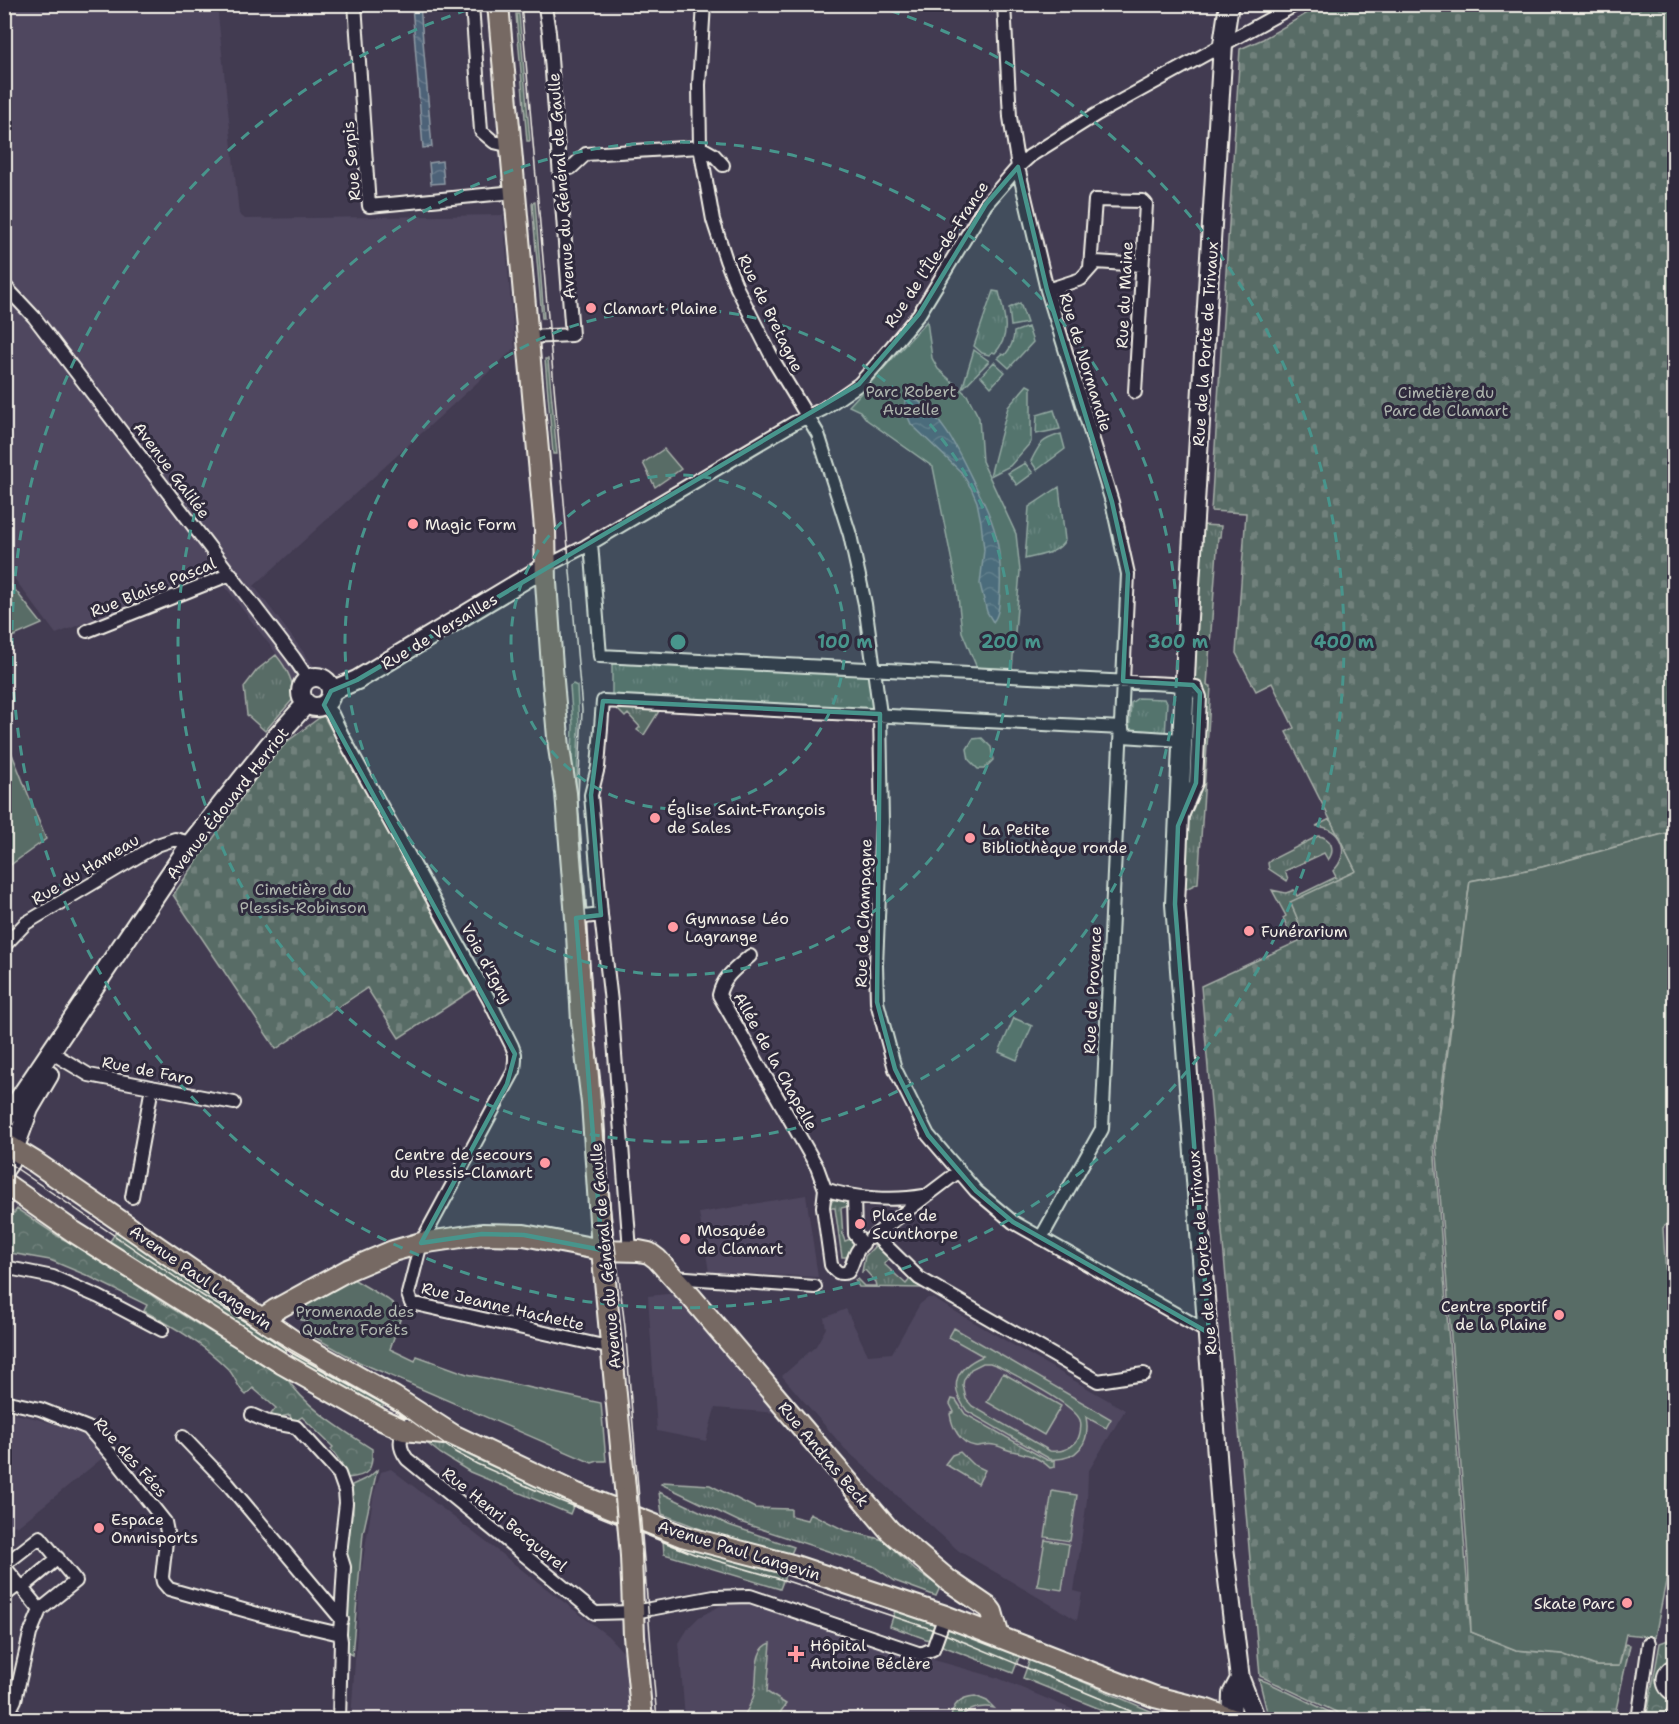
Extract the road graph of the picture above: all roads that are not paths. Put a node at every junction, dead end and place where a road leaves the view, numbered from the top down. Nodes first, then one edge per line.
1 (355, 4) edge
2 (472, 4) edge
3 (498, 4) edge
4 (510, 4) edge
5 (542, 4) edge
6 (704, 4) edge
7 (1004, 4) edge
8 (1229, 4) edge
9 (1296, 4) edge
10 (1223, 44) junction
11 (511, 146) junction
12 (695, 148) junction
13 (723, 165) dead end
14 (1018, 167) junction
15 (571, 168) dead end
16 (515, 192) junction
17 (1142, 265) junction
18 (1090, 268) junction
19 (4, 285) edge
20 (1047, 290) junction
21 (533, 337) junction
22 (1135, 392) dead end
23 (809, 417) junction
24 (591, 543) junction
25 (551, 564) junction
26 (231, 574) junction
27 (87, 631) dead end
28 (875, 670) junction
29 (308, 679) junction
30 (1123, 681) junction
31 (1185, 685) junction
32 (320, 700) junction
33 (880, 714) junction
34 (1121, 728) junction
35 (1182, 740) junction
36 (1178, 826) junction
37 (191, 843) junction
38 (601, 915) junction
39 (576, 918) junction
40 (130, 933) junction
41 (4, 946) edge
42 (750, 956) dead end
43 (81, 1006) junction
44 (59, 1057) junction
45 (152, 1087) junction
46 (234, 1103) dead end
47 (4, 1121) edge
48 (9, 1146) edge
49 (4, 1170) edge
50 (958, 1172) junction
51 (4, 1183) edge
52 (825, 1189) junction
53 (854, 1196) junction
54 (924, 1196) junction
55 (132, 1197) dead end
56 (875, 1235) junction
57 (1041, 1238) junction
58 (422, 1243) junction
59 (863, 1244) junction
60 (602, 1250) junction
61 (630, 1251) junction
62 (4, 1267) edge
63 (673, 1277) junction
64 (815, 1287) dead end
65 (304, 1295) junction
66 (262, 1319) junction
67 (162, 1330) dead end
68 (280, 1332) junction
69 (1209, 1333) junction
70 (612, 1348) junction
71 (1144, 1374) dead end
72 (4, 1401) edge
73 (415, 1411) junction
74 (252, 1415) dead end
75 (404, 1430) junction
76 (453, 1436) junction
77 (183, 1437) dead end
78 (58, 1558) junction
79 (4, 1566) edge
80 (21, 1586) junction
81 (4, 1596) edge
82 (40, 1610) junction
83 (634, 1612) junction
84 (945, 1616) junction
85 (342, 1620) junction
86 (999, 1637) junction
87 (341, 1638) junction
88 (1649, 1643) dead end
89 (1674, 1665) edge
90 (1240, 1679) junction
91 (1674, 1695) edge
92 (1155, 1697) junction
93 (1674, 1713) edge
94 (5, 1718) edge
95 (339, 1719) edge
96 (642, 1719) edge
97 (1194, 1719) edge
98 (1232, 1719) edge
99 (1256, 1719) edge
100 (1638, 1719) edge
101 (1673, 1719) edge

1 - 16 street, Rue Serpis
2 - 11 street
3 - 11 main road, Avenue du Général de Gaulle
4 - 21 main road, Avenue du Général de Gaulle
5 - 21 street, Avenue du Général de Gaulle
6 - 12 street, Rue de Bretagne
7 - 14 street, Rue de Normandie
8 - 10 street, Rue de la Porte de Trivaux
9 - 10 street, Rue de l'Île-de-France
10 - 14 street, Rue de l'Île-de-France
10 - 31 street, Rue de la Porte de Trivaux
11 - 16 main road, Avenue du Général de Gaulle
12 - 13 street
12 - 15 street
12 - 23 street, Rue de Bretagne
14 - 20 street, Rue de Normandie
14 - 23 street, Rue de l'Île-de-France
16 - 21 main road, Avenue du Général de Gaulle
17 - 18 street
17 - 18 street, Rue du Maine
17 - 22 street, Rue du Maine
18 - 20 street
19 - 26 street, Avenue Galilée
20 - 30 street, Rue de Normandie
21 - 25 main road, Avenue du Général de Gaulle
23 - 24 street, Rue de l'Île-de-France
23 - 28 street, Rue de Champagne
24 - 25 street, Rue de l'Île-de-France
24 - 28 street
25 - 32 street, Rue de Versailles
25 - 39 main road, Avenue du Général de Gaulle
26 - 27 street, Rue Blaise Pascal
26 - 29 street, Avenue Galilée
28 - 30 street
28 - 33 street, Rue de Champagne
29 - 32 street
29 - 32 street
30 - 31 street
30 - 34 street, Rue de Normandie
31 - 35 street, Rue de la Porte de Trivaux
31 - 36 street, Rue de la Porte de Trivaux
32 - 37 street, Avenue Édouard Herriot
32 - 58 street, Voie d'Igny
33 - 34 street
33 - 38 street, Avenue du Général de Gaulle
33 - 50 street, Rue de Champagne
34 - 35 street
34 - 57 street, Rue de Provence
35 - 36 street, Rue de la Porte de Trivaux
36 - 69 street, Rue de la Porte de Trivaux
37 - 40 street, Avenue Édouard Herriot
37 - 41 street, Rue du Hameau
38 - 39 street
38 - 61 street, Avenue du Général de Gaulle
39 - 60 main road, Avenue du Général de Gaulle
40 - 43 street, Avenue Édouard Herriot
40 - 44 street, Avenue Édouard Herriot
42 - 52 street, Allée de la Chapelle
43 - 44 street, Avenue Édouard Herriot
43 - 47 street, Avenue Édouard Herriot
44 - 45 street, Rue de Faro
44 - 48 street, Avenue Édouard Herriot
45 - 46 street, Rue de Faro
45 - 55 street
48 - 49 street
48 - 66 main road, Avenue Paul Langevin
50 - 54 street
50 - 57 street, Rue de Champagne
51 - 75 main road, Avenue Paul Langevin
52 - 53 street
52 - 59 street
53 - 54 street
53 - 59 street
54 - 56 street
56 - 59 street
56 - 71 street
57 - 69 street, Rue de Champagne
58 - 60 main road, Rue Andras Beck
58 - 65 main road, Rue Andras Beck
58 - 70 street, Rue Jeanne Hachette
60 - 61 main road, Rue Andras Beck
60 - 70 main road, Avenue du Général de Gaulle
61 - 63 main road, Rue Andras Beck
62 - 67 street
63 - 64 street
63 - 86 main road, Rue Andras Beck
65 - 66 main road, Rue Andras Beck
65 - 68 main road
66 - 68 main road, Avenue Paul Langevin
68 - 73 main road, Avenue Paul Langevin
69 - 90 street, Rue de la Porte de Trivaux
70 - 83 main road, Avenue du Général de Gaulle, bridge
72 - 87 street, Rue des Fées
73 - 75 street
73 - 76 main road, Avenue Paul Langevin
74 - 85 street
75 - 76 main road, Avenue Paul Langevin
75 - 83 street, Rue Henri Becquerel
76 - 84 main road, Avenue Paul Langevin
77 - 85 street
78 - 79 street
78 - 80 street
78 - 82 street
79 - 80 street
80 - 81 street
80 - 82 street
82 - 94 street
83 - 84 street, Rue Henri Becquerel
83 - 96 main road, Avenue du Général de Gaulle
84 - 86 main road, Avenue Paul Langevin
85 - 87 street
86 - 92 main road, Avenue Paul Langevin
87 - 95 street
88 - 100 street
89 - 91 street
90 - 98 street, Rue de la Porte de Trivaux
90 - 99 street, Rue de la Porte de Trivaux
92 - 97 main road
92 - 98 main road
93 - 101 street

